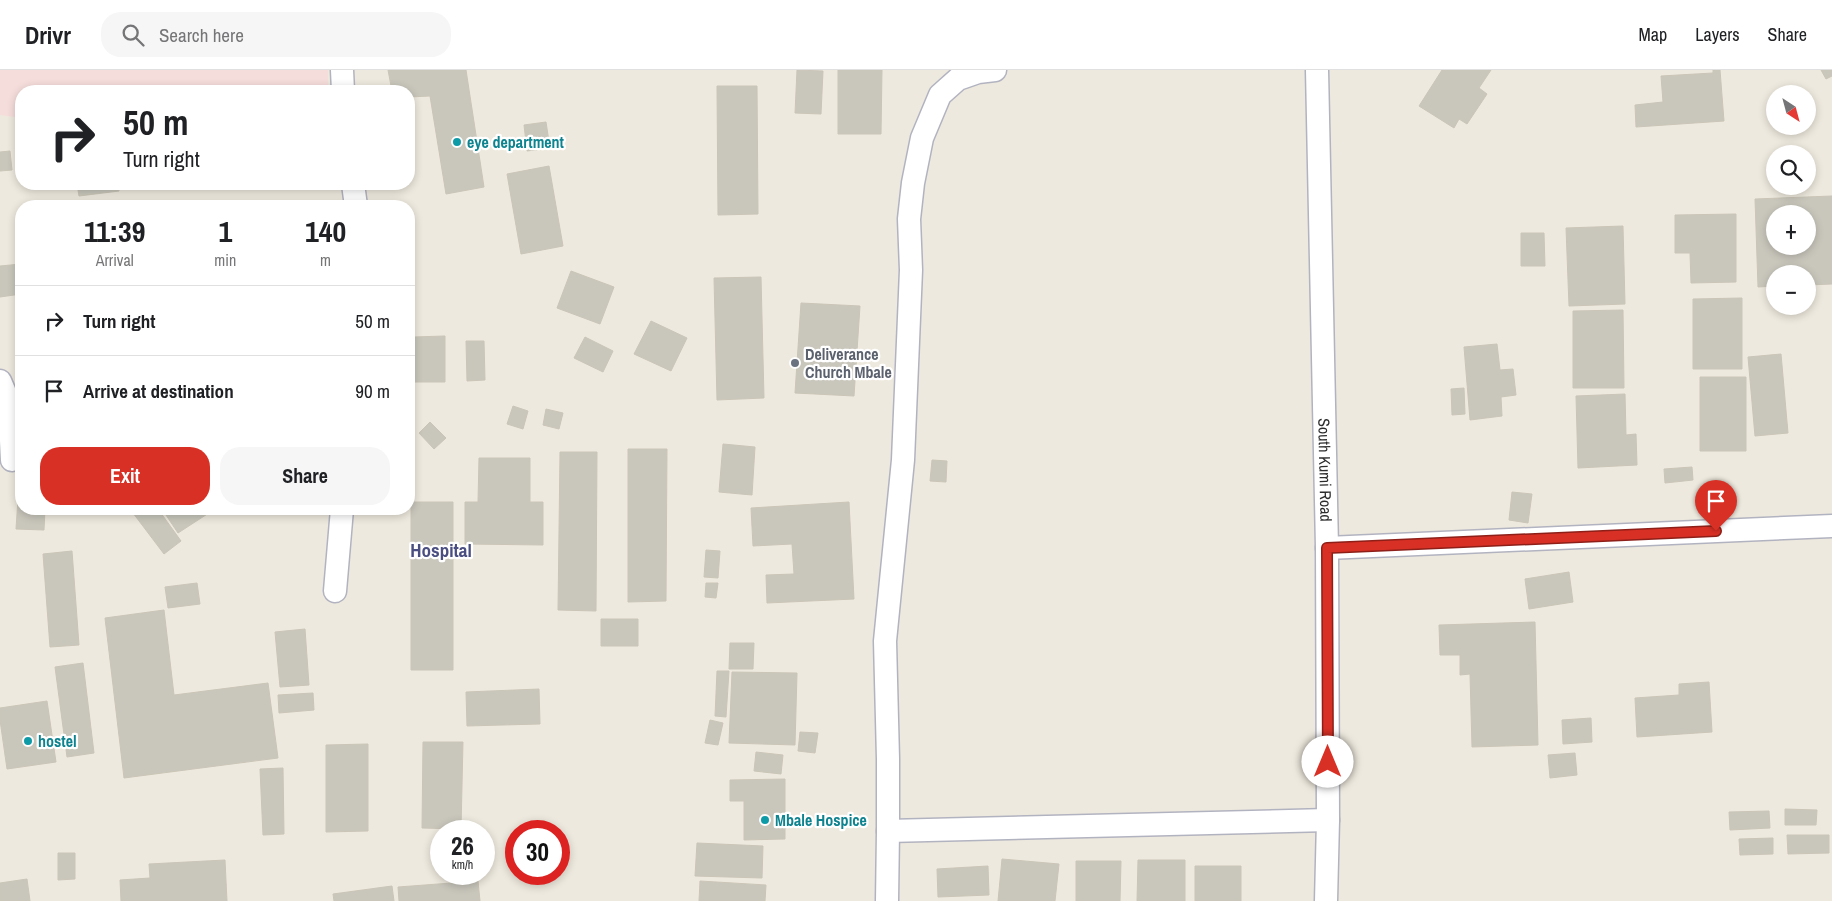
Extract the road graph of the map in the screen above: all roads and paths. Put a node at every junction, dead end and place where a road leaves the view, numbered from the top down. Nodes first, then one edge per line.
1 (342, 70) edge
2 (994, 70) edge
3 (1317, 70) edge
4 (343, 85) edge
5 (0, 381) edge
6 (12, 460) dead end
7 (341, 515) edge
8 (1832, 526) edge
9 (1327, 548) junction
10 (335, 591) dead end
11 (1328, 820) junction
12 (888, 830) junction
13 (887, 901) edge
14 (1326, 901) edge

1 - 4 street
2 - 12 street
3 - 9 street, South Kumi Road
5 - 6 street
7 - 10 street
8 - 9 street
9 - 11 street, South Kumi Road
11 - 12 street
11 - 14 street, South Kumi Road
12 - 13 street

